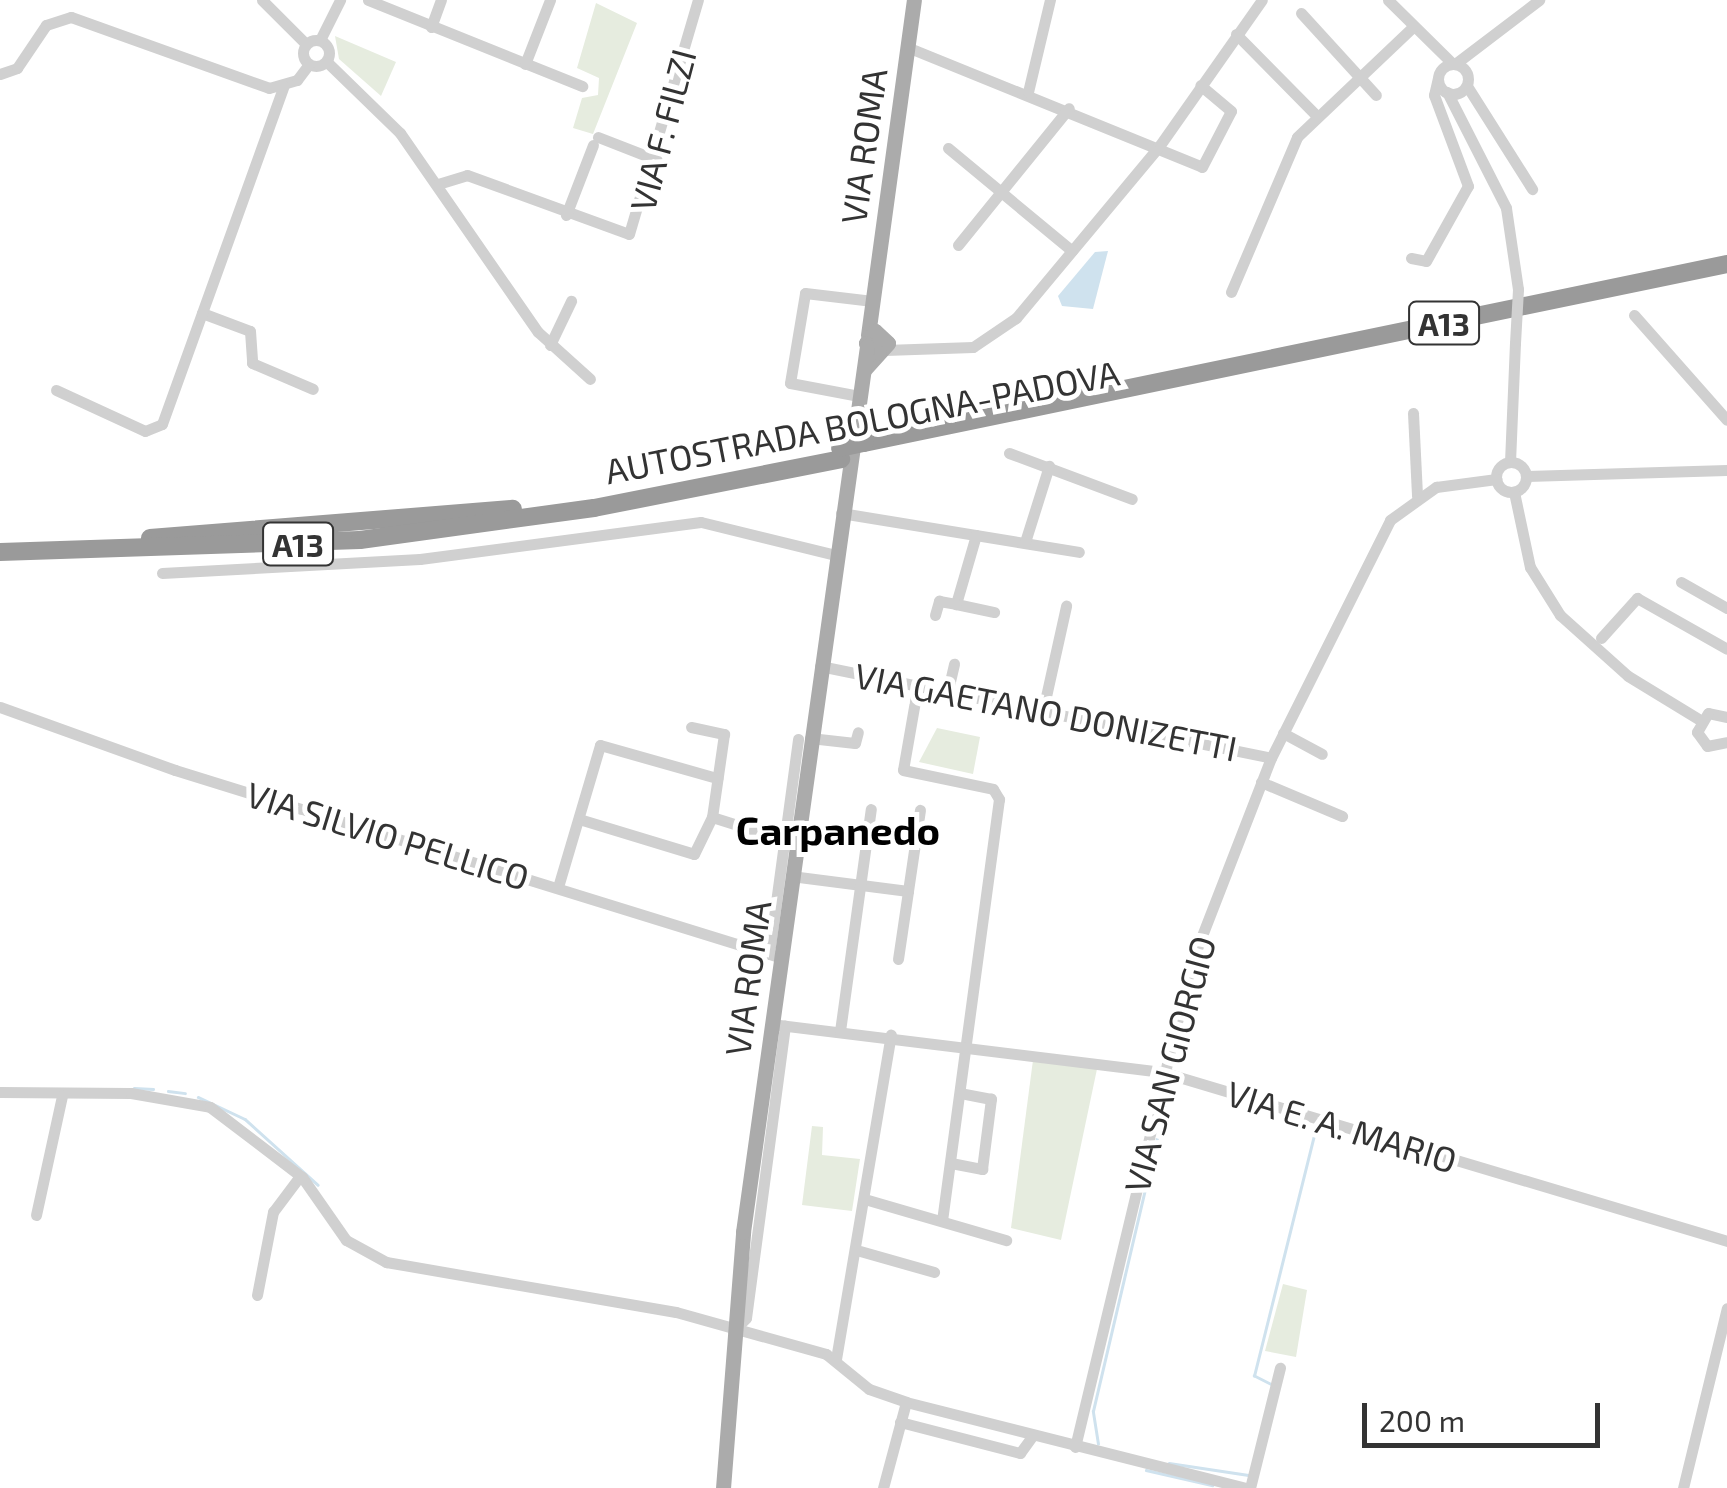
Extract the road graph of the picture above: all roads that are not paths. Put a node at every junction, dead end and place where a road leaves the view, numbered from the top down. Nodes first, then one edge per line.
1 (262, 0) edge
2 (340, 0) edge
3 (368, 0) edge
4 (441, 0) edge
5 (550, 0) edge
6 (698, 0) edge
7 (914, 0) edge
8 (1050, 0) edge
9 (1262, 0) edge
10 (1539, 0) edge
11 (1395, 2) edge
12 (1301, 12) dead end
13 (431, 27) junction
14 (1413, 27) junction
15 (1236, 34) junction
16 (320, 40) junction
17 (306, 44) junction
18 (907, 47) junction
19 (1482, 48) junction
20 (326, 62) junction
21 (309, 64) junction
22 (525, 64) junction
23 (1447, 69) junction
24 (0, 74) edge
25 (1359, 76) junction
26 (1465, 84) junction
27 (1200, 85) junction
28 (284, 86) junction
29 (582, 86) dead end
30 (1028, 92) junction
31 (1446, 92) junction
32 (1376, 95) dead end
33 (1055, 103) junction
34 (1069, 108) junction
35 (1460, 112) junction
36 (1317, 116) junction
37 (1059, 120) junction
38 (1160, 144) junction
39 (948, 148) dead end
40 (657, 160) junction
41 (438, 184) junction
42 (1532, 189) dead end
43 (1002, 191) junction
44 (566, 214) junction
45 (958, 246) dead end
46 (1072, 251) junction
47 (1411, 258) dead end
48 (1727, 264) edge
49 (1727, 276) edge
50 (1232, 292) dead end
51 (571, 302) dead end
52 (874, 305) junction
53 (202, 313) junction
54 (1634, 315) dead end
55 (878, 342) junction
56 (550, 346) junction
57 (590, 379) dead end
58 (314, 389) dead end
59 (56, 390) dead end
60 (859, 396) junction
61 (1413, 413) dead end
62 (1727, 420) edge
63 (865, 449) junction
64 (841, 453) junction
65 (1008, 453) dead end
66 (1510, 462) junction
67 (1049, 466) junction
68 (1727, 470) edge
69 (1527, 476) junction
70 (1496, 479) junction
71 (1514, 492) junction
72 (1416, 496) junction
73 (1132, 499) dead end
74 (841, 513) junction
75 (976, 535) junction
76 (0, 540) edge
77 (1025, 542) junction
78 (0, 552) edge
79 (1079, 552) dead end
80 (835, 555) junction
81 (162, 573) dead end
82 (1681, 582) dead end
83 (956, 604) junction
84 (1066, 606) dead end
85 (1727, 608) edge
86 (994, 612) dead end
87 (935, 615) dead end
88 (1601, 638) dead end
89 (1727, 649) edge
90 (954, 664) dead end
91 (820, 666) junction
92 (918, 684) junction
93 (948, 690) junction
94 (0, 707) edge
95 (1043, 710) junction
96 (1726, 713) edge
97 (1700, 720) junction
98 (691, 727) dead end
99 (858, 732) dead end
100 (1284, 733) junction
101 (804, 738) junction
102 (1727, 742) edge
103 (1322, 754) dead end
104 (1271, 758) junction
105 (718, 778) junction
106 (1261, 782) junction
107 (871, 808) dead end
108 (920, 810) dead end
109 (712, 816) junction
110 (1342, 816) dead end
111 (579, 818) junction
112 (790, 842) junction
113 (791, 876) junction
114 (860, 884) junction
115 (558, 887) junction
116 (908, 890) junction
117 (774, 956) junction
118 (898, 959) dead end
119 (778, 1025) junction
120 (840, 1031) junction
121 (892, 1034) junction
122 (967, 1044) junction
123 (1162, 1072) junction
124 (0, 1092) edge
125 (961, 1094) junction
126 (62, 1096) junction
127 (951, 1163) junction
128 (300, 1176) junction
129 (868, 1200) junction
130 (36, 1215) dead end
131 (942, 1219) junction
132 (1006, 1240) dead end
133 (1727, 1241) edge
134 (860, 1251) junction
135 (934, 1272) dead end
136 (257, 1295) dead end
137 (1727, 1308) edge
138 (734, 1330) junction
139 (836, 1358) junction
140 (1280, 1368) dead end
141 (906, 1402) junction
142 (1085, 1404) junction
143 (900, 1422) junction
144 (970, 1422) junction
145 (1031, 1438) junction
146 (965, 1439) junction
147 (1056, 1444) junction
148 (1075, 1447) junction
149 (1093, 1451) junction
150 (723, 1488) edge
151 (882, 1488) edge
152 (1249, 1488) edge
153 (1683, 1488) edge

1 - 17 street
2 - 16 street
3 - 13 street
4 - 13 street
5 - 22 street
6 - 40 street, VIA F. FILZI
7 - 18 main road, VIA ROMA
8 - 30 street
9 - 15 street
10 - 19 street
11 - 14 street
12 - 25 street
13 - 22 street
14 - 23 street
14 - 25 street
15 - 27 street
15 - 36 street
16 - 17 street
16 - 20 street
17 - 21 street
18 - 30 street
18 - 52 main road, VIA ROMA
19 - 23 street
19 - 26 street
20 - 21 street
20 - 41 street
21 - 28 street
22 - 29 street
23 - 26 street
23 - 31 street
23 - 47 street
24 - 28 street
25 - 32 street
25 - 36 street
26 - 31 street
26 - 35 street
26 - 42 street
27 - 38 street
27 - 38 street
28 - 53 street
30 - 33 street
31 - 35 street
33 - 34 street
33 - 37 street
34 - 37 street
34 - 38 street
35 - 66 street, bridge
36 - 50 street
37 - 43 street
38 - 46 street
39 - 43 street
40 - 44 street
40 - 44 street, VIA F. FILZI
41 - 44 street, VIA F. FILZI
41 - 56 street
43 - 45 street
43 - 46 street
46 - 55 street
48 - 63 highway, AUTOSTRADA BOLOGNA-PADOVA / A13
49 - 63 highway, AUTOSTRADA BOLOGNA-PADOVA / A13
51 - 56 street
52 - 55 main road, VIA ROMA
52 - 60 street
53 - 58 street
53 - 59 street
54 - 62 street
55 - 60 main road, VIA ROMA
56 - 57 street
60 - 74 main road, VIA ROMA
61 - 72 street
63 - 64 highway, AUTOSTRADA BOLOGNA-PADOVA, bridge
64 - 76 highway, AUTOSTRADA BOLOGNA-PADOVA / A13
64 - 78 highway, AUTOSTRADA BOLOGNA-PADOVA / A13
65 - 67 street
66 - 69 street
66 - 70 street
67 - 73 street
67 - 77 street
68 - 69 street
69 - 71 street
70 - 71 street
70 - 72 street
71 - 97 street
72 - 100 street, VIA SAN GIORGIO
74 - 75 street
74 - 80 main road, VIA ROMA
75 - 77 street
75 - 83 street
77 - 79 street
80 - 81 street
80 - 91 main road, VIA ROMA
82 - 85 street
83 - 86 street
83 - 87 street
84 - 95 street
88 - 89 street
90 - 93 street
91 - 92 street, VIA GAETANO DONIZETTI
91 - 101 main road, VIA ROMA
92 - 93 street, VIA GAETANO DONIZETTI
92 - 122 street
93 - 95 street, VIA GAETANO DONIZETTI
94 - 115 street, VIA SILVIO PELLICO
95 - 104 street, VIA GAETANO DONIZETTI
96 - 97 street
97 - 102 street
98 - 105 street
99 - 101 street
100 - 103 street
100 - 104 street, VIA SAN GIORGIO
101 - 112 main road, VIA ROMA
104 - 106 street, VIA SAN GIORGIO
105 - 109 street
105 - 111 street
106 - 110 street
106 - 123 street, VIA SAN GIORGIO
107 - 114 street
108 - 116 street
109 - 111 street
109 - 112 street
111 - 115 street
112 - 113 main road, VIA ROMA
112 - 117 street, VIA ROMA
113 - 114 street
113 - 117 main road, VIA ROMA
114 - 116 street
114 - 120 street
115 - 117 street, VIA SILVIO PELLICO
116 - 118 street
117 - 119 main road, VIA ROMA
119 - 120 street, VIA E. A. MARIO
119 - 138 main road, VIA ROMA
120 - 121 street, VIA E. A. MARIO
121 - 122 street, VIA E. A. MARIO
121 - 129 street
122 - 123 street, VIA E. A. MARIO
122 - 125 street
123 - 133 street, VIA E. A. MARIO
123 - 142 street, VIA SAN GIORGIO
124 - 126 street
125 - 127 street
125 - 127 street
126 - 128 street
126 - 130 street
127 - 131 street
128 - 136 street
128 - 138 street
129 - 131 street
129 - 134 street
131 - 132 street
134 - 135 street
134 - 139 street
137 - 153 street
138 - 139 street
138 - 150 main road, VIA ROMA
139 - 141 street
140 - 152 street
141 - 143 street
141 - 144 street
142 - 147 street, VIA SAN GIORGIO
142 - 148 street, VIA SAN GIORGIO
142 - 149 street, VIA SAN GIORGIO
143 - 146 street
143 - 151 street
144 - 145 street
144 - 146 street
145 - 146 street
145 - 147 street
147 - 148 street
148 - 149 street
149 - 152 street

